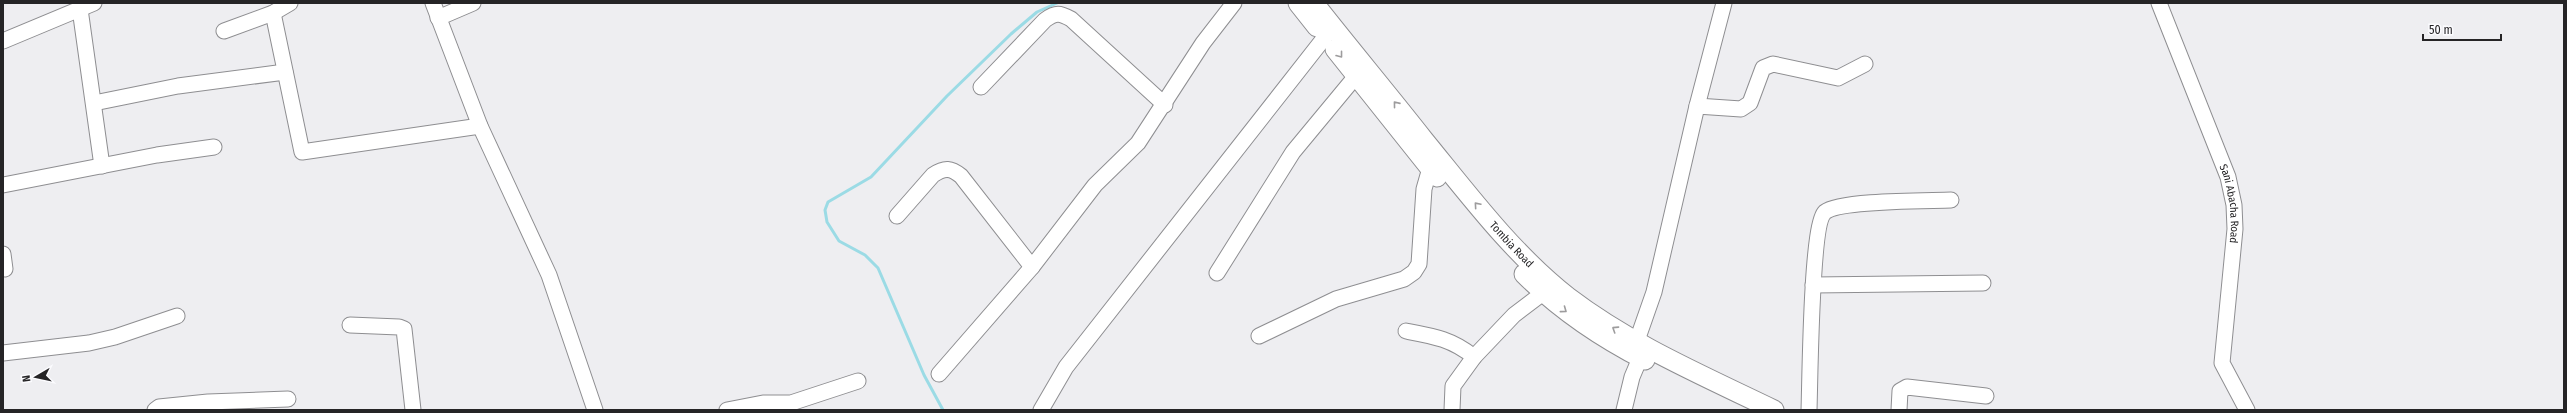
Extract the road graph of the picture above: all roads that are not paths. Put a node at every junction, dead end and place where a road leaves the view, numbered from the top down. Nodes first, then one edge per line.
1 (290, 3) edge
2 (433, 3) edge
3 (473, 3) edge
4 (1234, 3) edge
5 (1298, 3) edge
6 (1314, 3) edge
7 (1724, 3) edge
8 (2160, 3) edge
9 (87, 6) edge
10 (273, 13) junction
11 (438, 18) junction
12 (224, 31) dead end
13 (1325, 37) junction
14 (3, 41) edge
15 (1865, 64) dead end
16 (285, 72) junction
17 (1356, 76) junction
18 (981, 87) dead end
19 (94, 103) junction
20 (1165, 105) junction
21 (1697, 106) junction
22 (480, 126) junction
23 (214, 147) dead end
24 (102, 166) junction
25 (1430, 168) junction
26 (3, 185) edge
27 (1952, 200) dead end
28 (896, 216) dead end
29 (1032, 267) junction
30 (1216, 273) dead end
31 (1983, 283) dead end
32 (1813, 284) junction
33 (1543, 293) junction
34 (177, 316) dead end
35 (350, 325) dead end
36 (1406, 331) dead end
37 (1259, 336) dead end
38 (1636, 352) junction
39 (3, 353) edge
40 (1474, 357) junction
41 (939, 374) dead end
42 (858, 381) dead end
43 (1986, 396) dead end
44 (288, 400) dead end
45 (155, 410) edge
46 (413, 410) edge
47 (595, 410) edge
48 (727, 410) edge
49 (1041, 410) edge
50 (1452, 410) edge
51 (1624, 410) edge
52 (1746, 410) edge
53 (1774, 410) edge
54 (1810, 410) edge
55 (1899, 410) edge
56 (2247, 410) edge

1 - 10 street
2 - 11 street
3 - 11 street
4 - 20 street
5 - 13 main road, Tombia Road
38 -> 6 main road, Tombia Road
7 - 21 street
8 - 56 street, Sani Abacha Road
9 - 14 street
9 - 19 street
10 - 12 street
10 - 16 street
11 - 22 street
13 -> 17 main road, Tombia Road
13 - 49 street
15 - 21 street
16 - 19 street
16 - 22 street
17 - 25 main road, Tombia Road
17 - 30 street
18 - 20 street
19 - 24 street
20 - 29 street
21 - 38 street
22 - 47 street
23 - 24 street
24 - 26 street
25 - 33 main road, Tombia Road
25 - 37 street
27 - 32 street
28 - 29 street
29 - 41 street
31 - 32 street
32 - 54 street
33 -> 38 main road, Tombia Road
33 - 40 street
34 - 39 street
35 - 46 street
36 - 40 street
38 - 51 street
38 - 52 main road, Tombia Road
38 - 53 main road, Tombia Road
40 - 50 street
42 - 48 street
43 - 55 street
44 - 45 street

